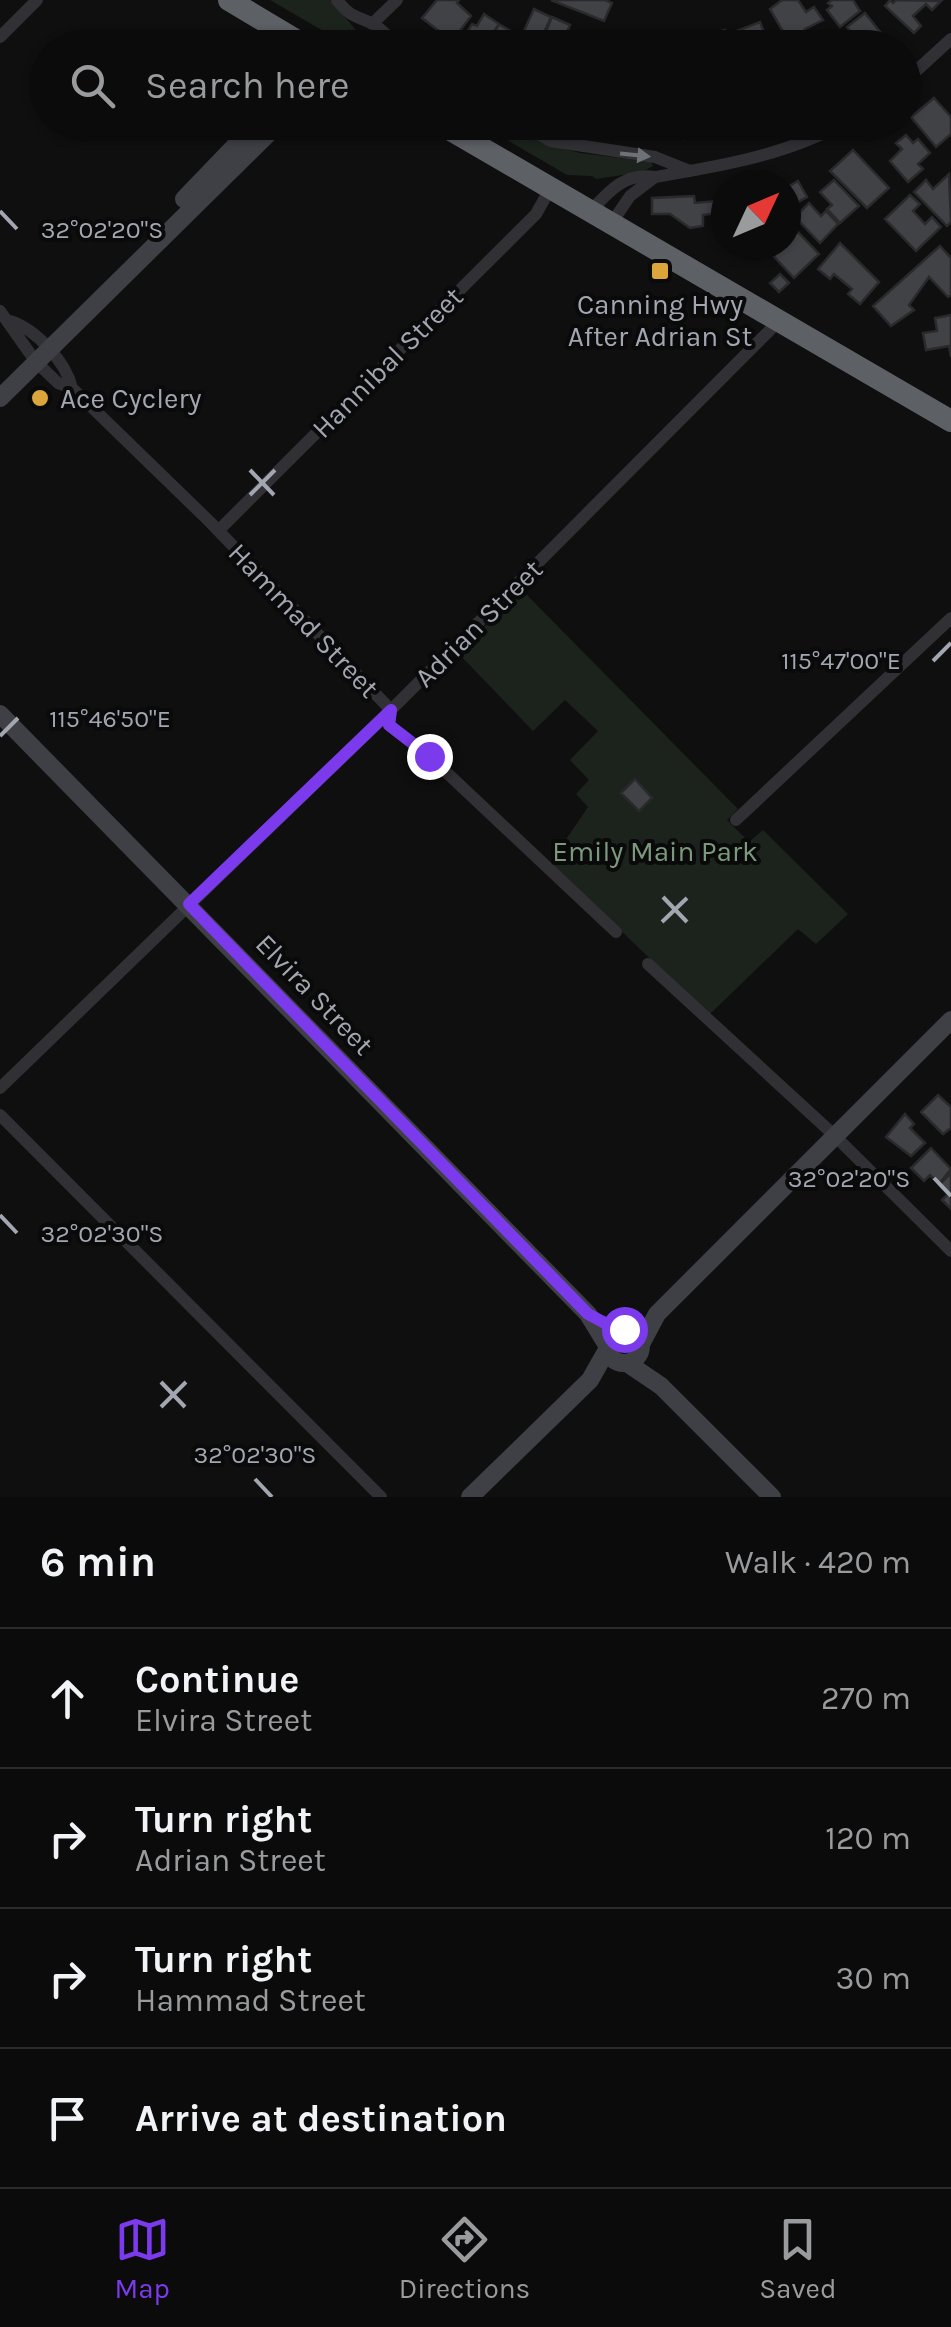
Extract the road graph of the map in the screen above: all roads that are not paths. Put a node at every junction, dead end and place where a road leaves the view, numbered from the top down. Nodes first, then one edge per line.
1 (37, 0) edge
2 (229, 0) edge
3 (337, 0) edge
4 (397, 0) edge
5 (372, 24) junction
6 (279, 30) edge
7 (379, 30) edge
8 (0, 37) edge
9 (951, 39) edge
10 (921, 66) edge
11 (241, 140) edge
12 (261, 140) edge
13 (467, 140) edge
14 (552, 140) edge
15 (804, 140) edge
16 (690, 171) junction
17 (656, 177) junction
18 (550, 189) junction
19 (590, 212) junction
20 (611, 224) junction
21 (5, 316) edge
22 (779, 322) junction
23 (39, 352) junction
24 (0, 383) edge
25 (0, 398) edge
26 (950, 418) edge
27 (218, 530) junction
28 (951, 618) edge
29 (391, 710) junction
30 (0, 714) edge
31 (736, 820) dead end
32 (189, 904) junction
33 (616, 932) dead end
34 (648, 964) dead end
35 (951, 1020) edge
36 (0, 1088) edge
37 (0, 1115) edge
38 (834, 1134) junction
39 (951, 1251) edge
40 (624, 1347) junction
41 (381, 1497) edge
42 (470, 1497) edge
43 (772, 1497) edge

1 - 8 street
2 - 6 highway
3 - 5 street
4 - 5 street
5 - 7 street
9 - 10 street
11 - 23 main road
12 - 23 main road
13 - 18 highway
14 -> 16 street
15 - 16 street
16 - 17 street
17 - 19 street
17 - 20 street
18 - 19 highway
18 - 27 street, Hannibal Street
19 - 20 highway
20 - 22 highway
21 - 23 street, Hammad Street
22 - 26 highway
22 - 29 street, Adrian Street
23 - 24 main road
23 - 25 main road
23 - 27 street, Hammad Street
27 - 29 street, Hammad Street
28 - 31 street
29 - 32 street, Adrian Street
29 - 33 street, Hammad Street
30 - 32 main road, Elvira Street
32 - 36 street, Adrian Street
32 - 40 main road, Elvira Street
34 - 38 street
35 - 38 main road
37 - 41 street
38 - 39 street
38 - 40 main road
40 - 42 main road
40 - 43 main road, Elvira Street

